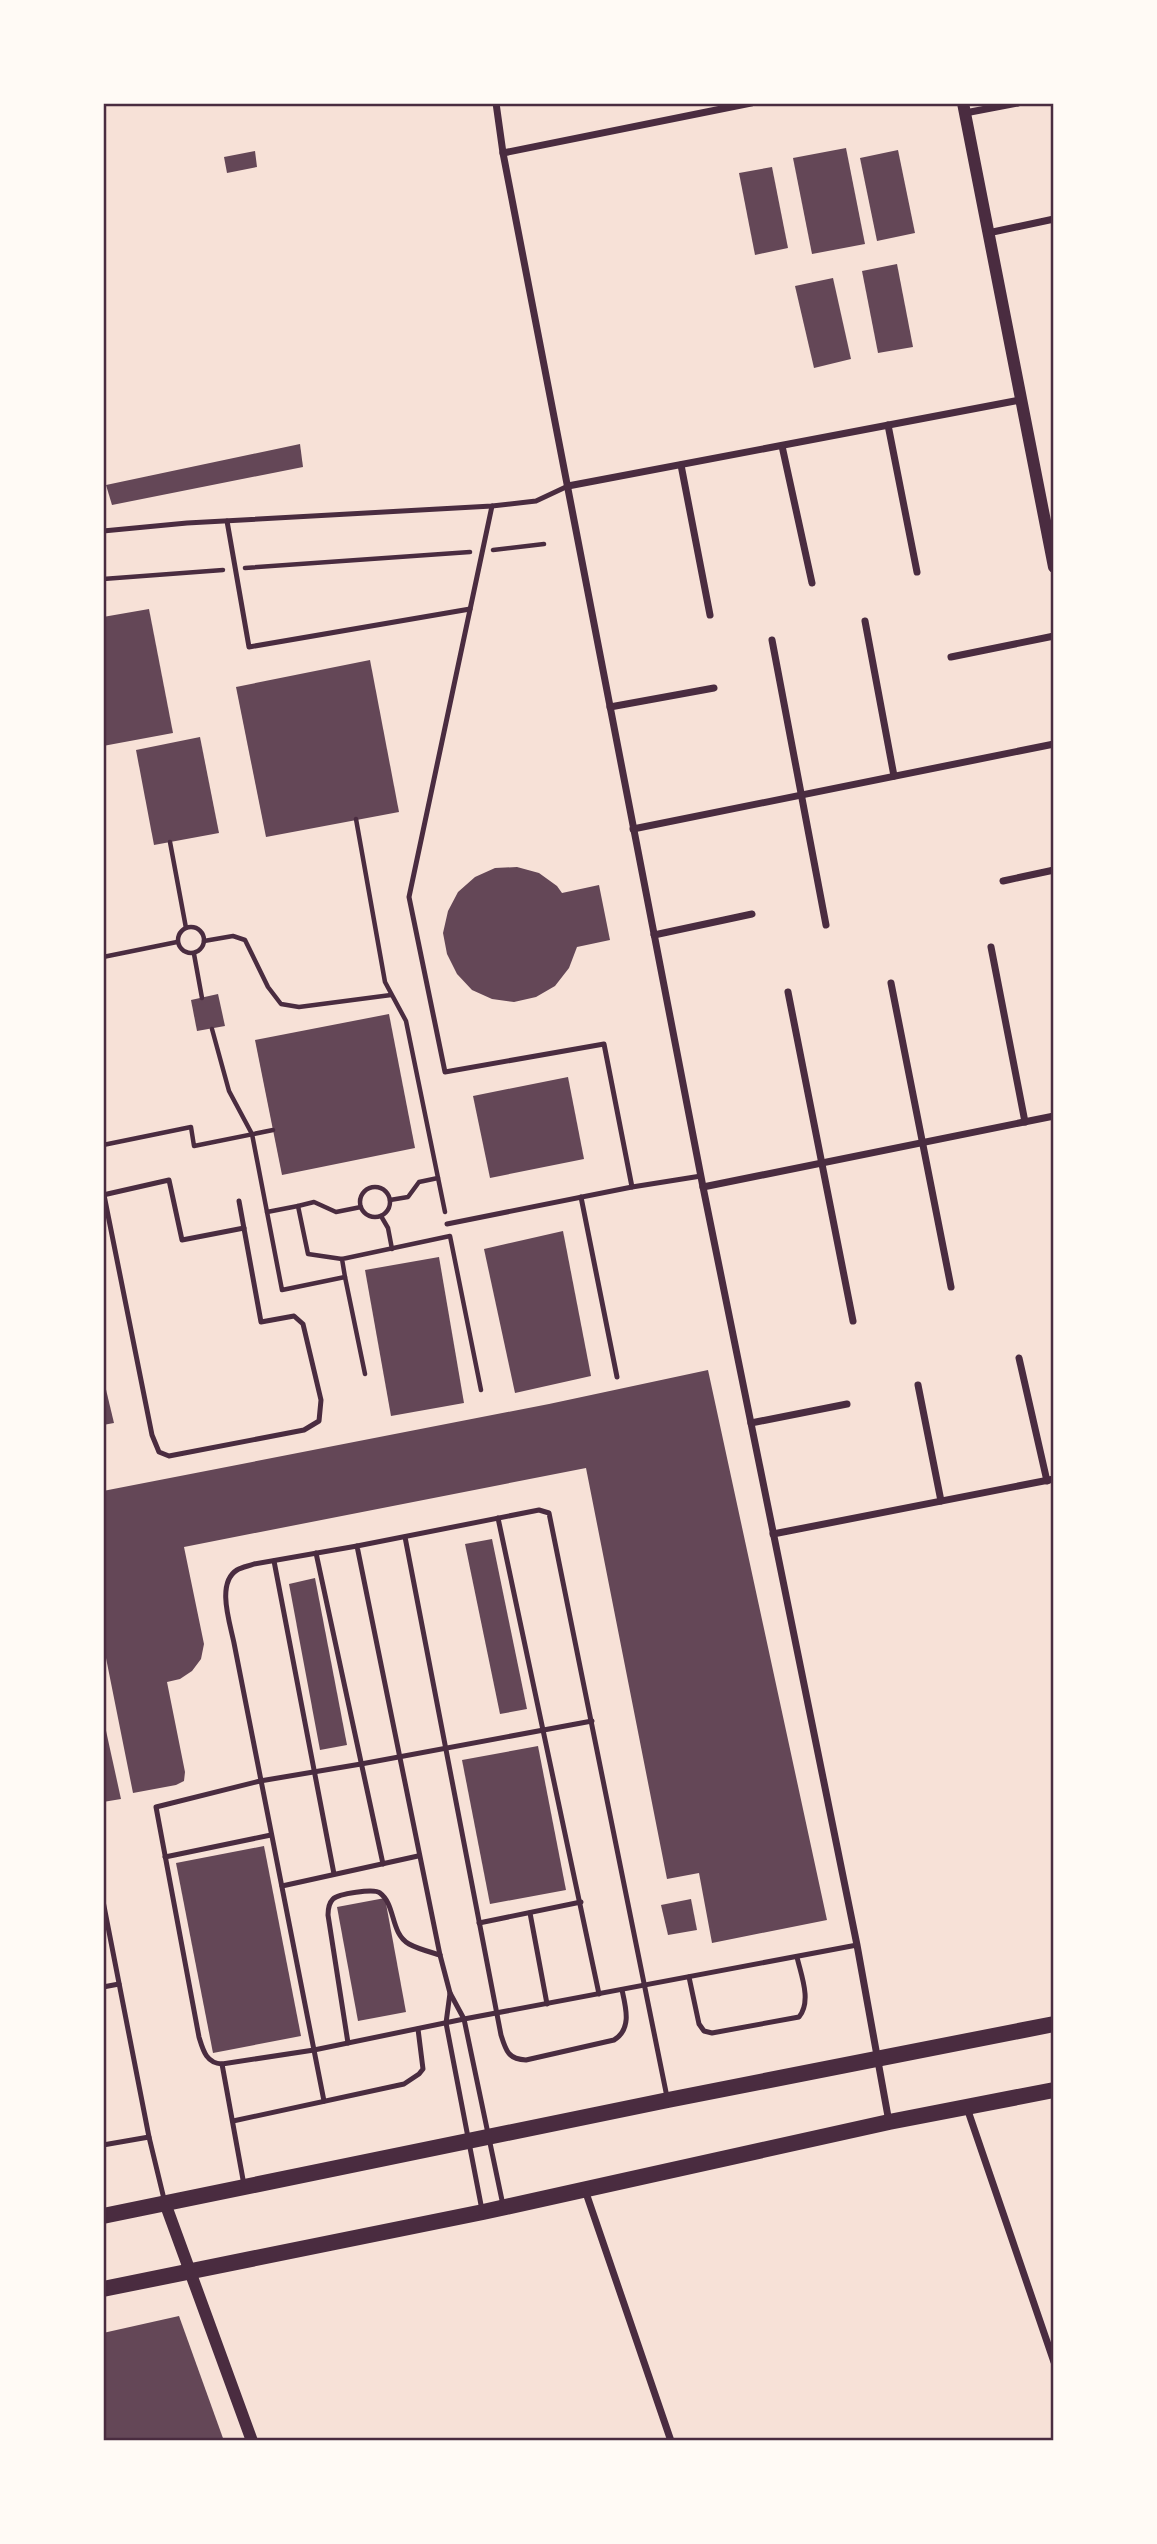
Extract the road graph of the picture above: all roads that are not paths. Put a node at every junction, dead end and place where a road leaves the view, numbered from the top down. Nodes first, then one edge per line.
1 (496, 103) edge
2 (751, 103) edge
3 (1018, 103) edge
4 (718, 107) edge
5 (964, 108) edge
6 (503, 153) junction
7 (1054, 219) edge
8 (987, 233) junction
9 (1020, 400) junction
10 (888, 425) junction
11 (782, 446) junction
12 (681, 465) junction
13 (568, 486) junction
14 (492, 506) junction
15 (226, 521) junction
16 (103, 531) edge
17 (1054, 567) edge
18 (917, 572) dead end
19 (812, 583) dead end
20 (470, 609) junction
21 (710, 615) dead end
22 (865, 621) dead end
23 (1054, 636) edge
24 (772, 640) dead end
25 (951, 657) dead end
26 (714, 688) dead end
27 (610, 707) junction
28 (1054, 744) edge
29 (894, 776) junction
30 (801, 795) junction
31 (634, 829) junction
32 (1054, 870) edge
33 (1003, 881) dead end
34 (752, 914) dead end
35 (826, 925) dead end
36 (654, 935) junction
37 (990, 947) dead end
38 (891, 983) dead end
39 (788, 992) dead end
40 (1054, 1116) edge
41 (1025, 1122) junction
42 (922, 1143) junction
43 (821, 1163) junction
44 (701, 1176) junction
45 (632, 1187) junction
46 (704, 1187) junction
47 (104, 1195) edge
48 (581, 1197) junction
49 (239, 1201) dead end
50 (447, 1224) road end
51 (244, 1228) junction
52 (951, 1287) dead end
53 (853, 1321) dead end
54 (1019, 1358) dead end
55 (617, 1377) dead end
56 (918, 1385) dead end
57 (847, 1404) dead end
58 (751, 1423) junction
59 (1050, 1480) edge
60 (941, 1501) junction
61 (498, 1518) junction
62 (774, 1534) junction
63 (405, 1537) junction
64 (357, 1546) junction
65 (316, 1553) junction
66 (274, 1561) junction
67 (593, 1721) junction
68 (542, 1730) junction
69 (444, 1747) junction
70 (399, 1756) junction
71 (361, 1764) junction
72 (313, 1772) junction
73 (260, 1781) junction
74 (271, 1835) junction
75 (418, 1856) junction
76 (165, 1857) junction
77 (383, 1864) junction
78 (334, 1874) junction
79 (282, 1886) junction
80 (103, 1901) edge
81 (581, 1902) junction
82 (530, 1913) junction
83 (479, 1923) junction
84 (857, 1945) junction
85 (440, 1955) junction
86 (797, 1956) junction
87 (689, 1977) junction
88 (119, 1984) junction
89 (646, 1985) junction
90 (103, 1987) edge
91 (622, 1990) junction
92 (450, 1993) junction
93 (599, 1994) junction
94 (548, 2004) junction
95 (498, 2014) junction
96 (464, 2019) junction
97 (446, 2023) junction
98 (1054, 2024) edge
99 (418, 2029) junction
100 (348, 2043) junction
101 (314, 2050) junction
102 (878, 2057) junction
103 (222, 2064) junction
104 (1054, 2090) edge
105 (668, 2100) junction
106 (324, 2101) junction
107 (967, 2108) junction
108 (233, 2121) junction
109 (888, 2122) junction
110 (149, 2137) junction
111 (489, 2137) junction
112 (469, 2142) junction
113 (103, 2145) edge
114 (244, 2187) junction
115 (585, 2189) junction
116 (165, 2203) junction
117 (503, 2208) junction
118 (483, 2213) junction
119 (103, 2216) edge
120 (189, 2272) junction
121 (103, 2289) edge
122 (1054, 2362) edge
123 (253, 2441) edge
124 (671, 2441) edge

1 - 6 street
2 - 4 street
3 - 5 street
4 - 6 street
5 - 8 street
6 - 13 street
7 - 8 street
8 - 9 street
9 - 10 street
9 - 17 street
10 - 11 street
10 - 18 street
11 - 12 street
11 - 19 street
12 - 13 street
12 - 21 street
13 - 14 lane
13 - 27 street
14 - 15 lane
14 - 20 lane
15 - 16 lane
15 - 20 lane
20 - 45 lane
22 - 29 street
23 - 25 street
24 - 30 street
26 - 27 street
27 - 31 street
28 - 29 street
29 - 30 street
30 - 31 street
30 - 35 street
31 - 36 street
32 - 33 street
34 - 36 street
36 - 44 street
37 - 41 street
38 - 42 street
39 - 43 street
40 - 41 street
41 - 42 street
42 - 43 street
42 - 52 street
43 - 46 street
43 - 53 street
44 - 45 lane
44 - 46 street
45 - 48 lane
46 - 58 street
47 - 51 lane
47 - 51 lane
48 - 50 lane
48 - 55 lane
49 - 51 lane
54 - 59 street
56 - 60 street
57 - 58 street
58 - 62 street
59 - 60 street
60 - 62 street
61 - 63 lane
61 - 67 lane
61 - 68 lane
62 - 84 street
63 - 64 lane
63 - 69 lane
64 - 65 lane
64 - 70 lane
65 - 66 lane
65 - 71 lane
66 - 72 lane
66 - 73 lane
67 - 68 lane
67 - 89 lane
68 - 69 lane
68 - 81 lane
69 - 70 lane
69 - 83 lane
70 - 71 lane
70 - 75 lane
71 - 72 lane
71 - 77 lane
72 - 73 lane
72 - 78 lane
73 - 74 lane
73 - 76 lane
74 - 76 lane
74 - 79 lane
75 - 77 lane
75 - 85 lane
76 - 103 lane
77 - 78 lane
78 - 79 lane
79 - 101 lane
80 - 88 lane
81 - 82 lane
81 - 93 lane
82 - 83 lane
82 - 94 lane
83 - 95 lane
84 - 86 lane
84 - 102 street
85 - 92 lane
85 - 100 lane
86 - 87 lane
86 - 87 lane
87 - 89 lane
88 - 90 lane
88 - 110 lane
89 - 91 lane
89 - 105 lane
91 - 93 lane
91 - 95 lane
92 - 96 lane
92 - 97 lane
93 - 94 lane
94 - 95 lane
95 - 96 lane
96 - 97 lane
96 - 111 lane
97 - 99 lane
97 - 112 lane
98 - 102 main road
99 - 100 lane
99 - 106 lane
100 - 101 lane
101 - 103 lane
101 - 106 lane
102 - 105 main road
102 - 109 street
103 - 108 lane
104 - 107 main road
105 - 111 main road
106 - 108 lane
107 - 109 main road
107 - 122 street
108 - 114 lane
109 - 115 main road
110 - 113 lane
110 - 116 lane
111 - 112 main road
111 - 117 lane
112 - 114 main road
112 - 118 lane
114 - 116 main road
115 - 117 main road
115 - 124 street
116 - 119 main road
116 - 120 street
117 - 118 main road
118 - 120 main road
120 - 121 main road
120 - 123 street

